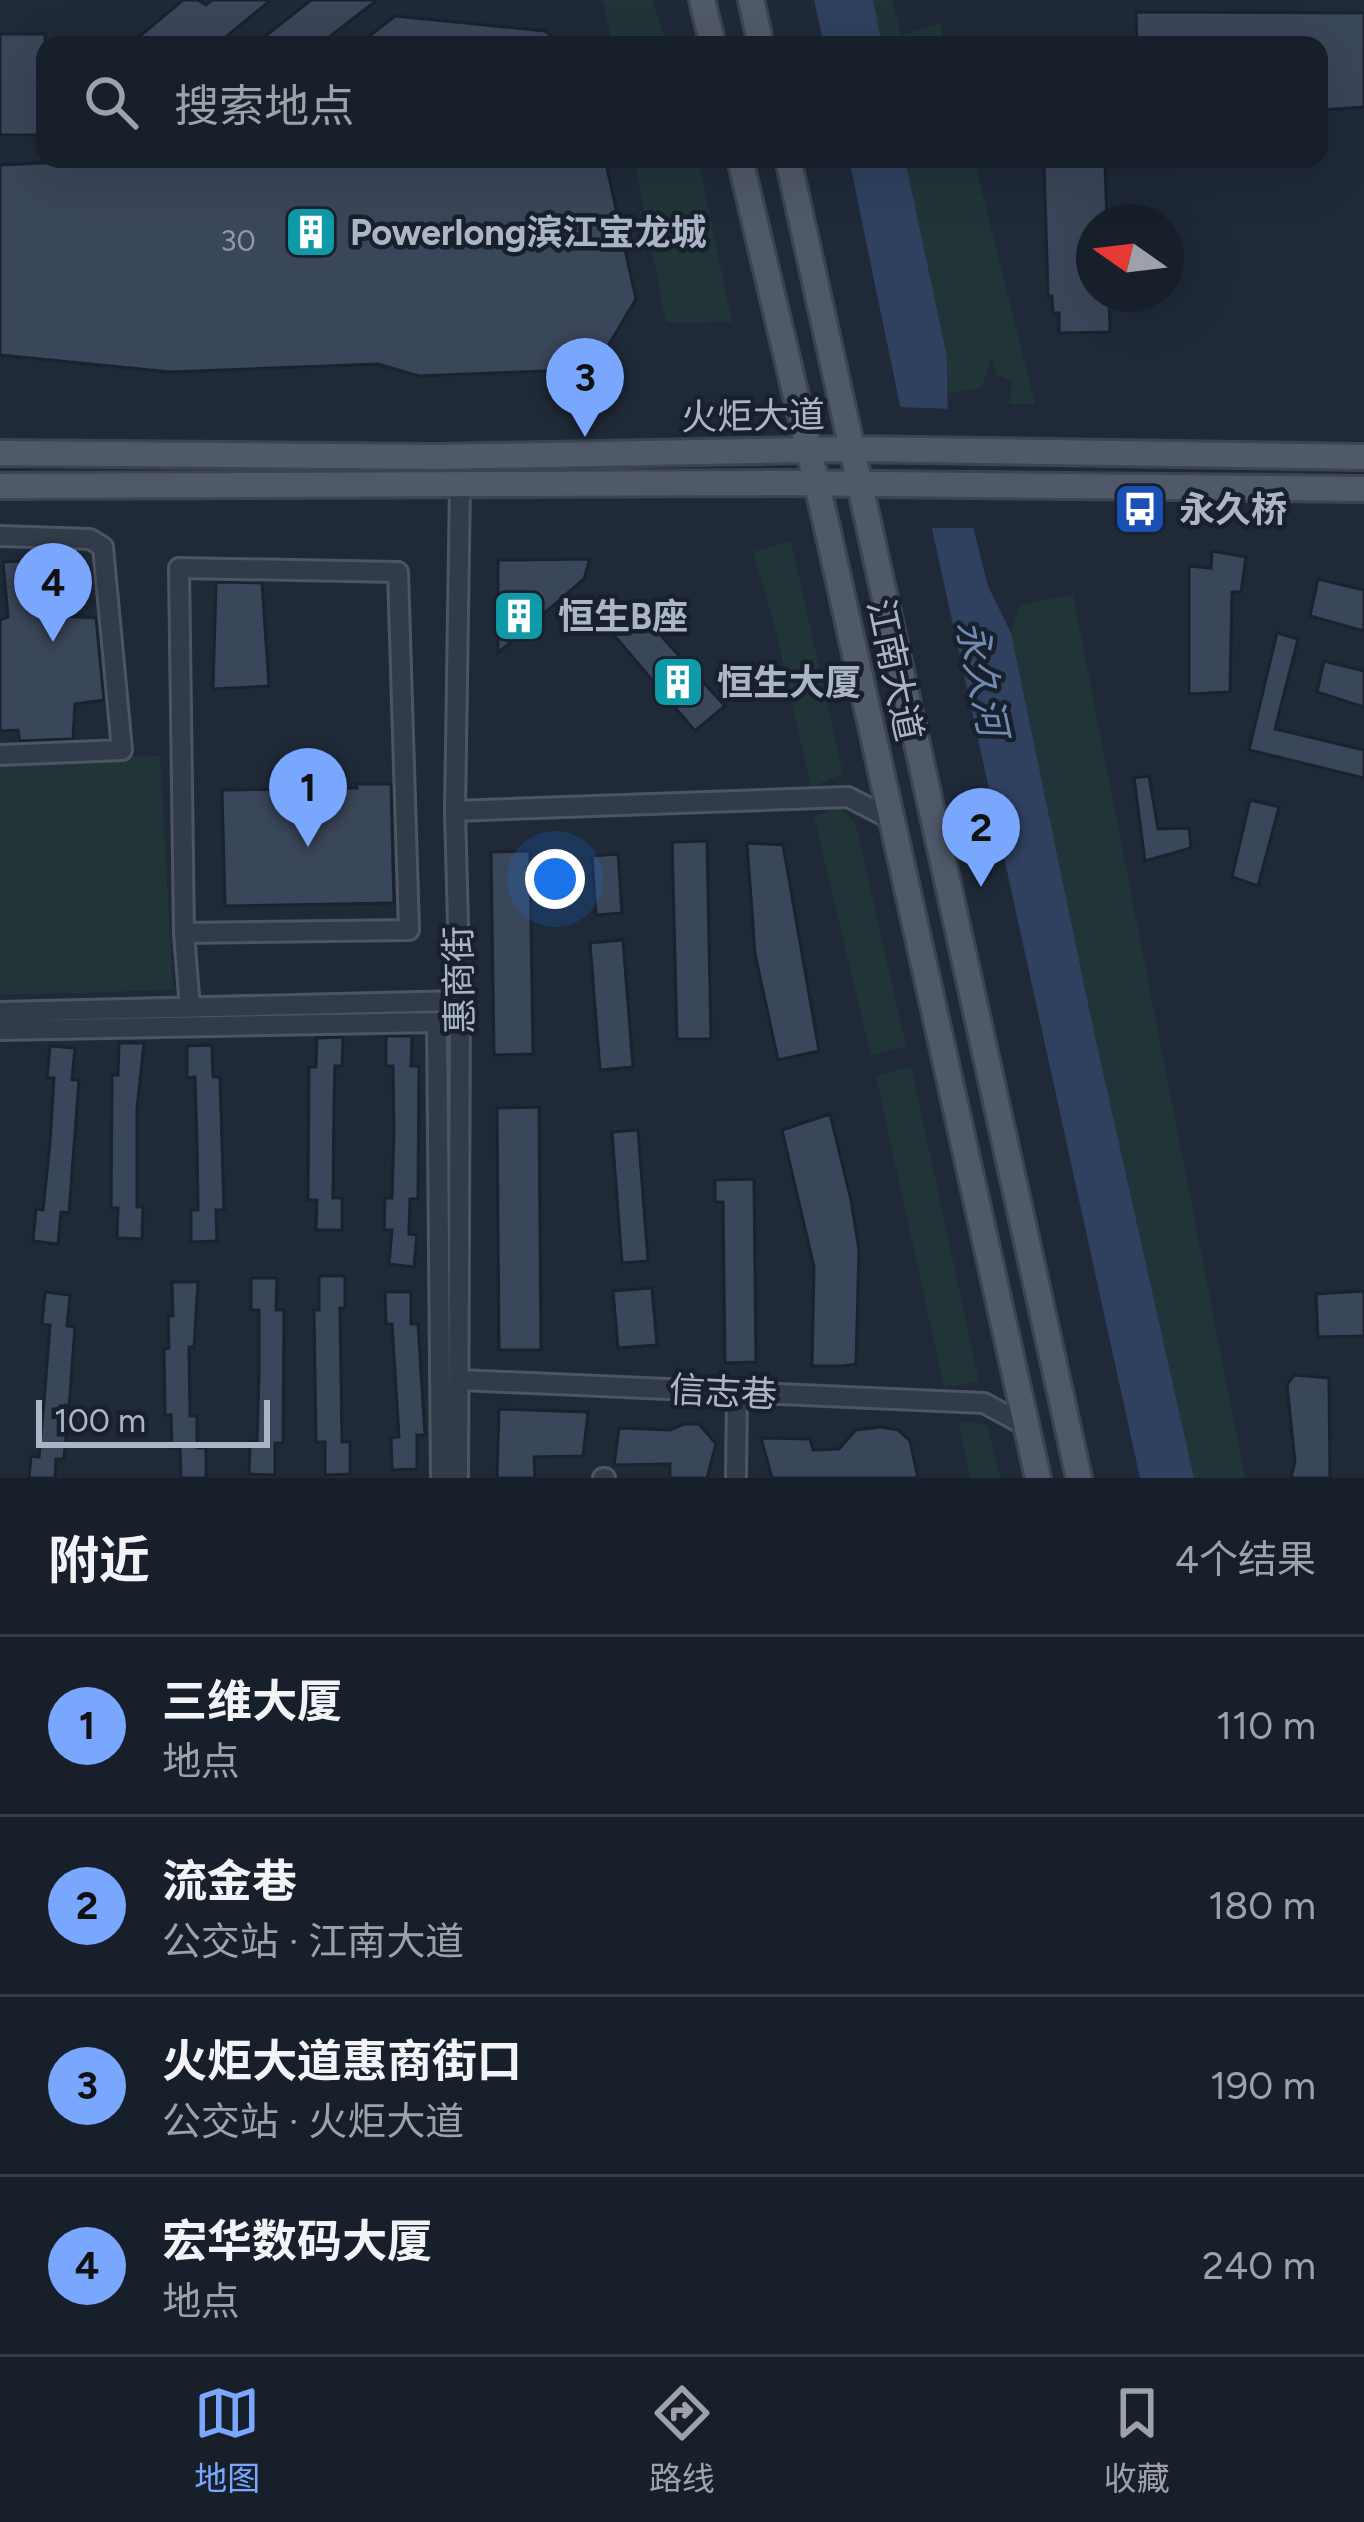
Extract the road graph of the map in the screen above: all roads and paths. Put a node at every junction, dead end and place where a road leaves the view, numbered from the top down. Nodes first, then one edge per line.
1 (703, 0) edge
2 (751, 0) edge
3 (711, 36) edge
4 (759, 36) edge
5 (742, 168) edge
6 (790, 168) edge
7 (854, 449) junction
8 (808, 450) junction
9 (0, 453) edge
10 (1364, 458) edge
11 (460, 483) junction
12 (817, 484) junction
13 (860, 485) junction
14 (0, 486) edge
15 (1364, 489) edge
16 (0, 536) edge
17 (0, 755) edge
18 (880, 766) junction
19 (850, 797) junction
20 (454, 811) junction
21 (890, 818) junction
22 (184, 933) junction
23 (460, 1001) junction
24 (190, 1008) junction
25 (0, 1012) edge
26 (0, 1030) edge
27 (1016, 1374) junction
28 (461, 1380) junction
29 (737, 1393) junction
30 (986, 1403) junction
31 (1028, 1427) junction
32 (441, 1478) edge
33 (458, 1478) edge
34 (736, 1478) edge
35 (1038, 1478) edge
36 (1079, 1478) edge

1 - 3 main road
2 - 4 main road
5 - 8 main road, 江南大道
6 - 7 main road, 江南大道
7 - 8 main road, 火炬大道
7 - 10 main road, 火炬大道
7 - 13 main road, 江南大道
8 - 9 main road, 火炬大道
8 - 12 main road, 江南大道
11 - 12 main road, 火炬大道
11 - 14 main road, 火炬大道
11 - 20 street, 惠商街
12 - 13 main road, 火炬大道
12 - 18 main road, 江南大道
13 - 15 main road, 火炬大道
13 - 36 main road, 江南大道
16 - 17 street
18 - 19 street
18 - 21 main road, 江南大道
19 - 20 street
19 - 21 street
20 - 23 street, 惠商街
21 - 27 main road, 江南大道
22 - 22 street
22 - 24 street
23 - 24 street
23 - 28 street, 惠商街
24 - 25 street
26 - 32 street
27 - 30 street
27 - 31 main road, 江南大道
28 - 29 street, 信志巷
28 - 33 street, 惠商街
29 - 30 street, 信志巷
29 - 34 street
30 - 31 street, 信志巷
31 - 35 main road, 江南大道

